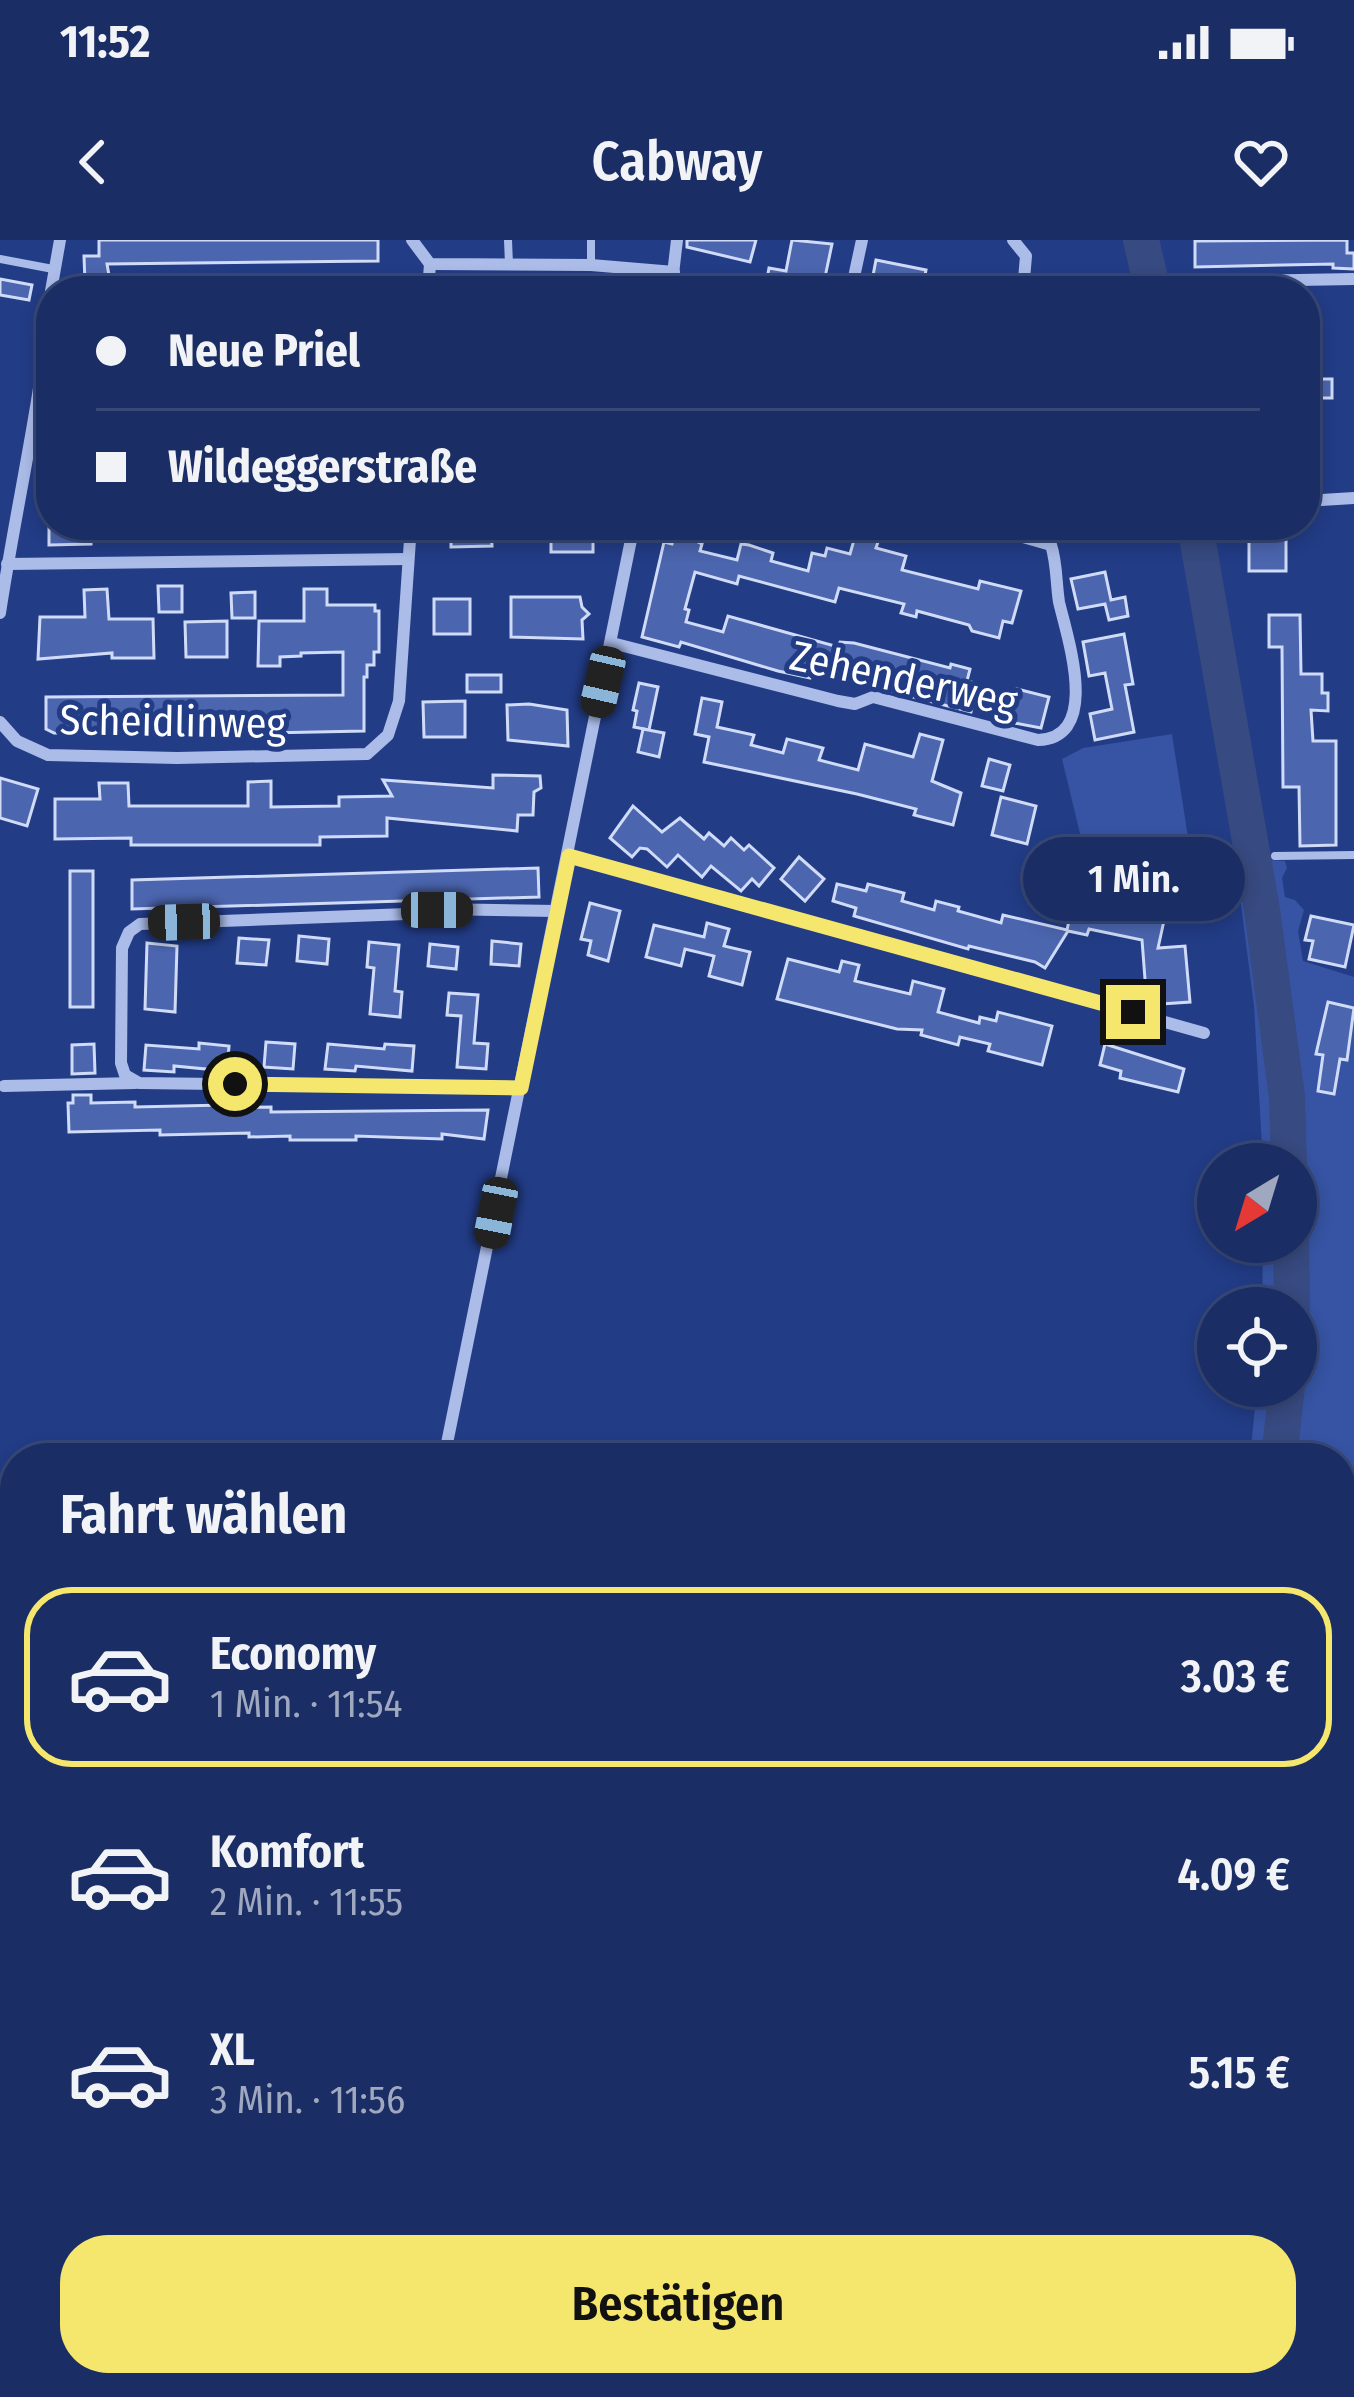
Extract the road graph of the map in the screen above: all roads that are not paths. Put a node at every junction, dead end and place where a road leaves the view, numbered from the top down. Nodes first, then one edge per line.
1 (60, 240) edge
2 (412, 240) edge
3 (508, 240) edge
4 (591, 240) edge
5 (677, 240) edge
6 (862, 240) edge
7 (1013, 240) edge
8 (0, 259) edge
9 (430, 264) junction
10 (591, 265) junction
11 (509, 266) junction
12 (53, 269) junction
13 (674, 272) junction
14 (52, 276) edge
15 (429, 276) edge
16 (673, 276) edge
17 (854, 276) edge
18 (1025, 276) edge
19 (1354, 279) edge
20 (1320, 280) edge
21 (36, 420) edge
22 (1354, 498) edge
23 (1320, 500) edge
24 (410, 540) edge
25 (631, 540) edge
26 (1034, 540) edge
27 (408, 559) junction
28 (7, 564) junction
29 (0, 613) edge
30 (612, 643) junction
31 (0, 722) edge
32 (1354, 855) edge
33 (569, 856) junction
34 (1275, 856) dead end
35 (556, 911) junction
36 (1204, 1033) dead end
37 (140, 1082) junction
38 (4, 1086) dead end
39 (521, 1088) junction
40 (447, 1443) edge

1 - 12 street
2 - 9 street
3 - 11 lane
4 - 10 lane
5 - 13 street
6 - 17 street
7 - 18 street
8 - 12 lane
9 - 11 street
9 - 15 street
10 - 11 street
10 - 13 street
12 - 14 street
13 - 16 street
19 - 20 street
21 - 28 street
22 - 23 street
24 - 27 street
25 - 30 street
26 - 30 street, Zehenderweg
27 - 28 street
27 - 31 street, Scheidlinweg
28 - 29 street
30 - 33 street
32 - 34 lane
33 - 35 street
33 - 36 street
35 - 37 street
35 - 39 street
37 - 38 street
37 - 39 street
39 - 40 street

